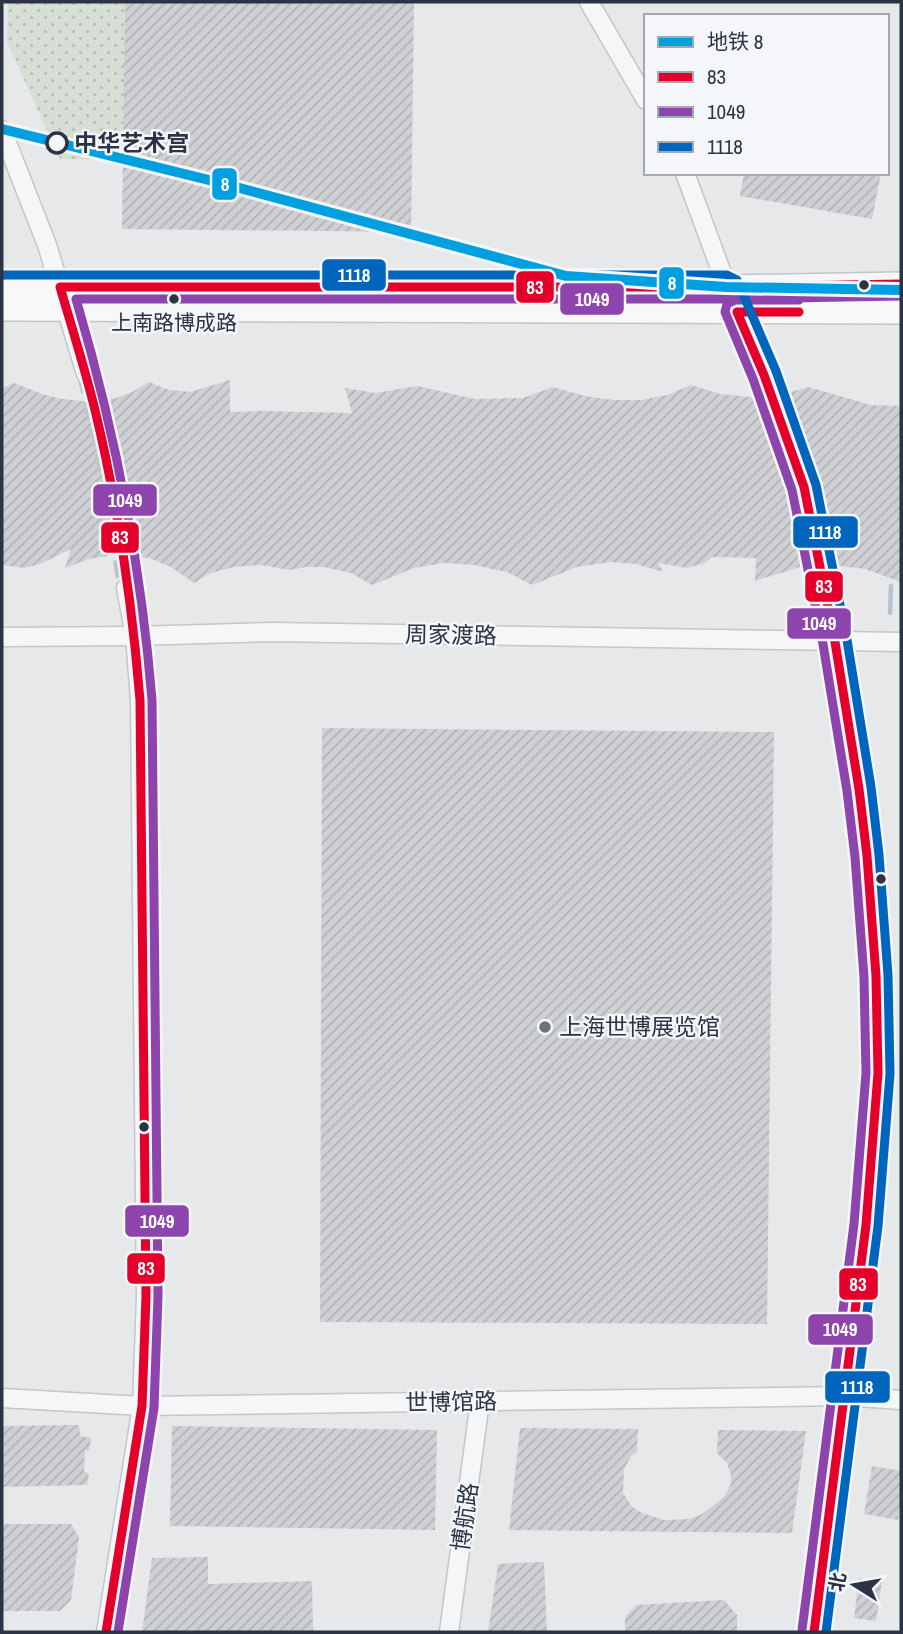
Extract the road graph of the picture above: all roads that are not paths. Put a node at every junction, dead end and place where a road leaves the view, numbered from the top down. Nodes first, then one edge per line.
1 (589, 2) edge
2 (644, 97) edge
3 (2, 130) edge
4 (686, 175) edge
5 (901, 284) edge
6 (2, 287) edge
7 (60, 287) junction
8 (727, 287) junction
9 (2, 309) edge
10 (66, 309) junction
11 (737, 312) junction
12 (901, 312) edge
13 (86, 374) tunnel mouth
14 (764, 375) tunnel mouth
15 (126, 588) tunnel mouth
16 (824, 588) tunnel mouth
17 (135, 636) junction
18 (2, 637) edge
19 (835, 642) junction
20 (901, 642) edge
21 (844, 1396) junction
22 (2, 1398) edge
23 (901, 1400) edge
24 (480, 1401) junction
25 (142, 1406) junction
26 (106, 1632) edge
27 (449, 1632) edge
28 (814, 1632) edge

1 - 2 street
3 - 7 street
4 - 8 street
5 - 8 main road
6 - 7 main road
7 - 8 main road
7 - 10 street
8 - 11 street
9 - 10 main road
10 - 11 main road
10 - 13 street
11 - 12 main road
11 - 14 street
15 - 17 street
16 - 19 street
17 - 18 street, 周家渡路
17 - 19 street, 周家渡路
17 - 25 street
19 - 20 street, 周家渡路
19 - 21 street
21 - 23 street, 世博馆路
21 - 24 street, 世博馆路
21 - 28 street
22 - 25 street, 世博馆路
24 - 25 street, 世博馆路
24 - 27 street, 博航路
25 - 26 street

